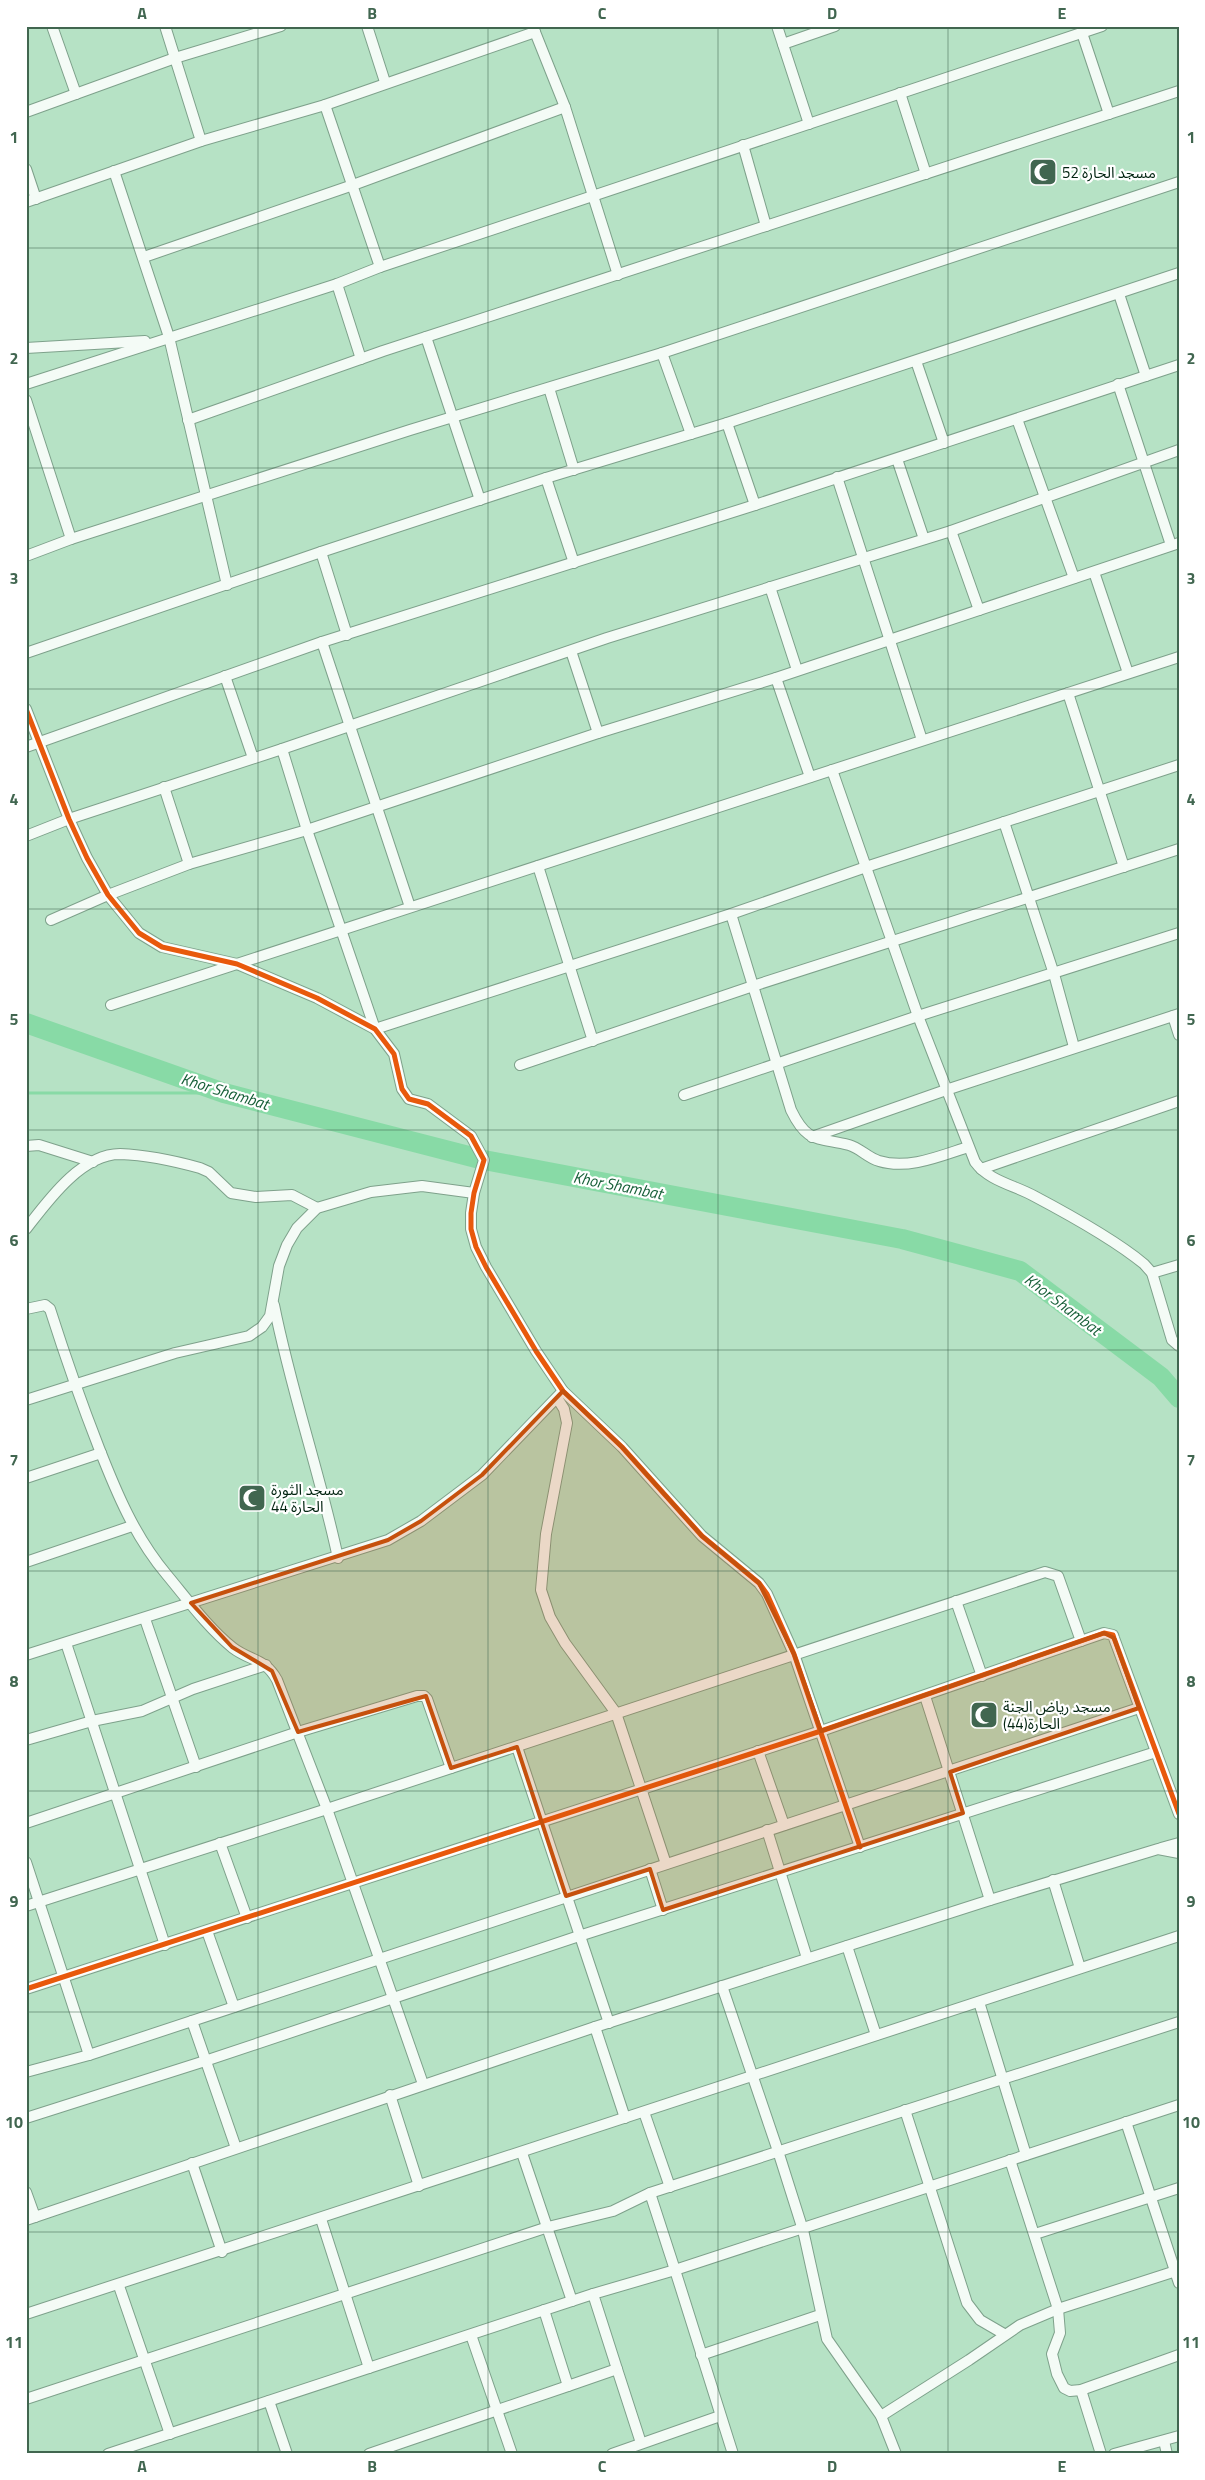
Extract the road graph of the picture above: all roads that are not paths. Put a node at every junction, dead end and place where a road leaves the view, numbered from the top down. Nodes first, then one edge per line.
1 (52, 26) edge
2 (165, 26) edge
3 (281, 26) edge
4 (367, 26) edge
5 (777, 26) edge
6 (836, 26) edge
7 (1099, 27) edge
8 (534, 29) edge
9 (1082, 32) junction
10 (783, 44) junction
11 (176, 58) junction
12 (385, 82) junction
13 (1179, 92) edge
14 (900, 93) junction
15 (76, 94) junction
16 (325, 105) junction
17 (565, 107) junction
18 (26, 112) edge
19 (1109, 114) junction
20 (809, 124) junction
21 (201, 141) junction
22 (743, 145) junction
23 (26, 169) edge
24 (114, 171) junction
25 (926, 174) junction
26 (1179, 182) edge
27 (353, 185) junction
28 (592, 196) junction
29 (31, 200) edge
30 (766, 226) junction
31 (144, 258) junction
32 (380, 267) junction
33 (1179, 273) edge
34 (618, 275) junction
35 (336, 284) junction
36 (1119, 294) junction
37 (426, 337) junction
38 (164, 339) junction
39 (26, 348) edge
40 (662, 353) junction
41 (362, 359) junction
42 (916, 361) junction
43 (1179, 365) edge
44 (1146, 376) junction
45 (26, 384) edge
46 (1118, 384) junction
47 (548, 388) junction
48 (26, 400) edge
49 (452, 418) junction
50 (1017, 419) junction
51 (188, 420) junction
52 (727, 423) junction
53 (691, 434) junction
54 (944, 443) junction
55 (1179, 450) edge
56 (897, 459) junction
57 (1143, 462) junction
58 (574, 470) junction
59 (837, 477) junction
60 (546, 478) junction
61 (205, 497) junction
62 (1044, 498) junction
63 (480, 500) junction
64 (755, 505) junction
65 (951, 531) junction
66 (71, 539) junction
67 (924, 539) junction
68 (1175, 544) edge
69 (321, 552) junction
70 (26, 556) edge
71 (862, 559) junction
72 (574, 562) junction
73 (1094, 572) junction
74 (1074, 578) junction
75 (227, 585) junction
76 (770, 587) junction
77 (980, 610) junction
78 (347, 635) junction
79 (890, 640) junction
80 (322, 642) junction
81 (571, 651) junction
82 (26, 653) edge
83 (1179, 657) edge
84 (797, 670) junction
85 (1128, 673) junction
86 (225, 676) junction
87 (776, 678) junction
88 (1068, 693) junction
89 (26, 708) edge
90 (350, 726) junction
91 (598, 733) junction
92 (922, 740) junction
93 (40, 743) junction
94 (26, 747) edge
95 (282, 749) junction
96 (253, 758) junction
97 (1179, 765) edge
98 (832, 770) junction
99 (810, 777) junction
100 (164, 787) junction
101 (1099, 791) junction
102 (376, 806) junction
103 (69, 819) junction
104 (1004, 822) junction
105 (307, 830) junction
106 (26, 836) edge
107 (1179, 849) edge
108 (190, 864) junction
109 (538, 866) junction
110 (866, 867) junction
111 (1124, 867) junction
112 (108, 895) junction
113 (1028, 898) junction
114 (410, 907) junction
115 (731, 914) junction
116 (51, 920) dead end
117 (341, 930) junction
118 (1179, 933) edge
119 (892, 942) junction
120 (237, 964) junction
121 (569, 965) junction
122 (1054, 974) junction
123 (753, 986) junction
124 (111, 1005) dead end
125 (1176, 1015) edge
126 (918, 1016) junction
127 (375, 1028) junction
128 (1179, 1035) edge
129 (593, 1041) junction
130 (1074, 1047) junction
131 (778, 1063) junction
132 (520, 1065) dead end
133 (946, 1090) junction
134 (684, 1095) dead end
135 (1179, 1101) edge
136 (812, 1137) junction
137 (26, 1146) edge
138 (968, 1146) junction
139 (93, 1162) junction
140 (981, 1169) junction
141 (474, 1193) junction
142 (317, 1208) junction
143 (26, 1229) edge
144 (1179, 1265) edge
145 (1152, 1273) junction
146 (274, 1304) junction
147 (26, 1309) edge
148 (1179, 1346) edge
149 (75, 1384) junction
150 (560, 1394) junction
151 (26, 1400) edge
152 (101, 1453) junction
153 (26, 1478) edge
154 (132, 1526) junction
155 (338, 1558) junction
156 (26, 1562) edge
157 (956, 1601) junction
158 (191, 1603) junction
159 (145, 1619) junction
160 (1082, 1641) junction
161 (66, 1643) junction
162 (794, 1654) junction
163 (26, 1655) edge
164 (266, 1665) junction
165 (982, 1676) junction
166 (925, 1696) junction
167 (171, 1698) junction
168 (1140, 1708) junction
169 (616, 1713) junction
170 (92, 1721) junction
171 (821, 1731) junction
172 (298, 1732) junction
173 (26, 1740) edge
174 (517, 1747) junction
175 (758, 1751) junction
176 (1156, 1752) junction
177 (196, 1767) junction
178 (451, 1768) junction
179 (950, 1772) junction
180 (642, 1789) junction
181 (114, 1794) junction
182 (846, 1804) junction
183 (327, 1809) junction
184 (963, 1813) junction
185 (1179, 1814) edge
186 (542, 1822) junction
187 (26, 1823) edge
188 (784, 1825) junction
189 (767, 1830) junction
190 (220, 1843) junction
191 (1179, 1843) edge
192 (860, 1846) junction
193 (1158, 1849) junction
194 (1179, 1853) edge
195 (26, 1862) edge
196 (666, 1864) junction
197 (650, 1869) junction
198 (140, 1870) junction
199 (780, 1873) junction
200 (1053, 1880) junction
201 (353, 1883) junction
202 (566, 1896) junction
203 (990, 1900) junction
204 (39, 1902) junction
205 (26, 1906) edge
206 (663, 1910) junction
207 (247, 1918) junction
208 (207, 1931) junction
209 (579, 1936) junction
210 (1179, 1936) edge
211 (165, 1945) junction
212 (847, 1946) junction
213 (379, 1958) junction
214 (807, 1958) junction
215 (1080, 1968) junction
216 (63, 1977) junction
217 (722, 1986) junction
218 (26, 1989) edge
219 (393, 1997) junction
220 (979, 2002) junction
221 (234, 2007) junction
222 (192, 2021) junction
223 (1179, 2022) edge
224 (609, 2023) junction
225 (595, 2027) junction
226 (876, 2036) junction
227 (89, 2055) junction
228 (205, 2061) junction
229 (26, 2072) edge
230 (753, 2076) junction
231 (1001, 2079) junction
232 (423, 2084) junction
233 (390, 2095) junction
234 (1179, 2105) edge
235 (904, 2110) junction
236 (644, 2112) junction
237 (26, 2118) edge
238 (625, 2118) junction
239 (1126, 2122) junction
240 (236, 2148) junction
241 (778, 2151) junction
242 (522, 2152) junction
243 (1026, 2155) junction
244 (1010, 2160) junction
245 (192, 2163) junction
246 (419, 2186) junction
247 (670, 2187) junction
248 (929, 2188) junction
249 (1179, 2188) edge
250 (26, 2192) edge
251 (650, 2193) junction
252 (1150, 2197) junction
253 (31, 2219) edge
254 (321, 2219) junction
255 (548, 2227) junction
256 (803, 2230) junction
257 (1034, 2234) junction
258 (222, 2252) junction
259 (675, 2270) junction
260 (1176, 2270) edge
261 (1179, 2284) edge
262 (119, 2286) junction
263 (345, 2294) junction
264 (593, 2294) junction
265 (572, 2301) junction
266 (1058, 2309) junction
267 (544, 2310) junction
268 (26, 2314) edge
269 (820, 2315) junction
270 (1004, 2334) junction
271 (471, 2335) junction
272 (701, 2355) junction
273 (1179, 2355) edge
274 (144, 2360) junction
275 (369, 2368) junction
276 (617, 2369) junction
277 (568, 2386) junction
278 (1081, 2390) junction
279 (26, 2399) edge
280 (269, 2401) junction
281 (497, 2411) junction
282 (720, 2416) junction
283 (881, 2416) junction
284 (170, 2434) junction
285 (1179, 2436) edge
286 (1164, 2440) junction
287 (641, 2444) junction
288 (397, 2449) edge
289 (108, 2454) edge
290 (287, 2454) edge
291 (368, 2454) edge
292 (512, 2454) edge
293 (612, 2454) edge
294 (733, 2454) edge
295 (896, 2454) edge
296 (1101, 2454) edge
297 (1114, 2454) edge
298 (1167, 2454) edge

1 - 15 street
2 - 11 street
3 - 11 street
4 - 12 street
5 - 10 street
6 - 10 street
7 - 9 street
8 - 12 street
8 - 17 street
9 - 14 street
9 - 19 street
10 - 20 street
11 - 15 street
11 - 21 street
12 - 16 street
13 - 19 street
14 - 20 street
14 - 25 street
15 - 18 street
16 - 21 street
16 - 27 street
17 - 27 street
17 - 28 street
19 - 25 street
20 - 22 street
21 - 24 street
22 - 28 street
22 - 30 street
23 - 29 street
24 - 29 street
24 - 31 street
25 - 30 street
26 - 40 street
27 - 31 street
27 - 32 street
28 - 32 street
28 - 34 street
30 - 34 street
31 - 38 street
32 - 35 street
33 - 36 street
34 - 37 street
35 - 38 street
35 - 41 street
36 - 42 street
36 - 44 street
37 - 41 street
37 - 49 street
38 - 39 street
38 - 45 street
38 - 51 street
40 - 47 street
40 - 53 street
41 - 51 street
42 - 52 street
42 - 54 street
43 - 44 street
44 - 46 street
46 - 50 street
46 - 57 street
47 - 49 street
47 - 58 street
48 - 66 street
49 - 61 street
49 - 63 street
50 - 54 street
50 - 62 street
51 - 61 street
52 - 53 street
52 - 64 street
53 - 58 street
54 - 56 street
55 - 57 street
56 - 59 street
56 - 67 street
57 - 62 street
57 - 68 street
58 - 60 street
59 - 64 street
59 - 71 street
60 - 63 street
60 - 72 street
61 - 66 street
61 - 75 street
62 - 65 street
62 - 74 street
63 - 69 street
64 - 72 street
65 - 67 street
65 - 77 street
66 - 70 street
67 - 71 street
68 - 73 street
69 - 75 street
69 - 78 street
71 - 76 street
71 - 79 street
72 - 78 street
73 - 74 street
73 - 85 street
74 - 77 street
75 - 82 street
76 - 81 street
76 - 84 street
77 - 79 street
78 - 80 street
79 - 84 street
79 - 92 street
80 - 86 street
80 - 90 street
81 - 90 street
81 - 91 street
83 - 85 street
84 - 87 street
85 - 88 street
86 - 93 street
86 - 96 street
87 - 91 street
87 - 99 street
88 - 92 street
88 - 101 street
89 - 93 street
90 - 95 street
90 - 102 street
91 - 102 street
92 - 98 street
93 - 94 street
93 - 103 street
95 - 96 street
95 - 105 street
96 - 100 street
97 - 101 street
98 - 99 street
98 - 110 street
99 - 109 street
100 - 103 street
100 - 108 street
101 - 104 street
101 - 111 street
102 - 105 street
102 - 114 street
103 - 106 street
103 - 112 street
104 - 110 street
104 - 113 street
105 - 108 street
105 - 117 street
107 - 111 street
108 - 112 street
109 - 114 street
109 - 121 street
110 - 115 street
110 - 119 street
111 - 113 street
112 - 116 street
112 - 120 street
113 - 119 street
113 - 122 street
114 - 117 street
115 - 121 street
115 - 123 street
117 - 120 street
117 - 127 street
118 - 122 street
119 - 123 street
119 - 126 street
120 - 124 street
120 - 127 street
121 - 127 street
121 - 129 street
122 - 126 street
122 - 130 street
123 - 129 street
123 - 131 street
125 - 128 street
125 - 130 street
126 - 131 street
126 - 133 street
127 - 141 street
129 - 132 street
130 - 133 street
131 - 134 street
131 - 136 street
133 - 136 street
133 - 138 street
135 - 140 street
136 - 138 street
137 - 139 street
138 - 140 street
139 - 142 street
139 - 143 street
140 - 145 street
141 - 142 street
141 - 150 street
142 - 146 street
144 - 145 street
145 - 148 street
146 - 149 street
146 - 155 street
147 - 149 street
149 - 151 street
149 - 152 street
150 - 155 street
150 - 162 street
150 - 169 street
152 - 153 street
152 - 154 street
154 - 156 street
154 - 158 street
155 - 158 street
157 - 160 street
157 - 162 street
157 - 165 street
158 - 159 street
158 - 164 street
159 - 161 street
159 - 167 street
160 - 165 street
160 - 168 street
161 - 163 street
161 - 170 street
162 - 169 street
162 - 171 street
164 - 167 street
164 - 172 street
165 - 166 street
166 - 171 street
166 - 179 street
167 - 170 street
167 - 177 street
168 - 176 street
168 - 179 street
169 - 174 street
169 - 180 street
170 - 173 street
170 - 181 street
171 - 175 street
171 - 182 street
172 - 177 street
172 - 178 street
172 - 183 street
174 - 178 street
174 - 186 street
175 - 180 street
175 - 188 street
176 - 184 street
176 - 185 street
177 - 181 street
178 - 183 street
179 - 182 street
179 - 184 street
180 - 186 street
180 - 196 street
181 - 187 street
181 - 198 street
182 - 188 street
182 - 192 street
183 - 190 street
183 - 201 street
184 - 192 street
184 - 203 street
186 - 201 street
186 - 202 street
188 - 189 street
189 - 196 street
189 - 199 street
190 - 198 street
190 - 207 street
191 - 193 street
192 - 199 street
193 - 194 street
193 - 200 street
195 - 204 street
196 - 197 street
197 - 202 street
197 - 206 street
198 - 204 street
198 - 211 street
199 - 206 street
199 - 214 street
200 - 203 street
200 - 215 street
201 - 207 street
201 - 213 street
202 - 209 street
202 - 213 street
203 - 212 street
204 - 205 street
204 - 216 street
206 - 209 street
207 - 208 street
208 - 211 street
208 - 221 street
209 - 219 street
209 - 224 street
210 - 215 street
211 - 216 street
212 - 214 street
212 - 226 street
213 - 219 street
213 - 221 street
214 - 217 street
215 - 220 street
216 - 218 street
216 - 227 street
217 - 224 street
217 - 230 street
219 - 228 street
219 - 232 street
220 - 226 street
220 - 231 street
221 - 222 street
222 - 227 street
222 - 228 street
223 - 231 street
224 - 225 street
225 - 232 street
225 - 238 street
226 - 230 street
227 - 229 street
228 - 237 street
228 - 240 street
230 - 236 street
230 - 241 street
231 - 235 street
231 - 243 street
232 - 233 street
233 - 240 street
233 - 246 street
234 - 239 street
235 - 241 street
235 - 248 street
236 - 238 street
236 - 247 street
238 - 242 street
239 - 243 street
239 - 252 street
240 - 245 street
241 - 247 street
241 - 256 street
242 - 246 street
242 - 255 street
243 - 244 street
244 - 248 street
244 - 257 street
245 - 253 street
245 - 258 street
246 - 254 street
247 - 251 street
248 - 256 street
248 - 270 street
249 - 252 street
250 - 253 street
251 - 255 street
251 - 259 street
252 - 257 street
252 - 260 street
254 - 258 street
254 - 263 street
255 - 263 street
255 - 265 street
256 - 259 street
256 - 269 street
257 - 266 street
258 - 262 street
259 - 264 street
259 - 272 street
260 - 261 street
260 - 266 street
262 - 268 street
262 - 274 street
263 - 274 street
263 - 275 street
264 - 265 street
264 - 276 street
265 - 267 street
266 - 270 street
266 - 278 street
267 - 271 street
267 - 277 street
269 - 272 street
269 - 283 street
270 - 283 street
271 - 275 street
271 - 281 street
272 - 282 street
273 - 278 street
274 - 279 street
274 - 284 street
275 - 280 street
276 - 277 street
276 - 287 street
277 - 281 street
278 - 296 street
280 - 284 street
280 - 290 street
281 - 288 street
281 - 292 street
282 - 287 street
282 - 294 street
283 - 295 street
284 - 289 street
285 - 286 street
286 - 297 street
286 - 298 street
287 - 293 street
288 - 291 street

